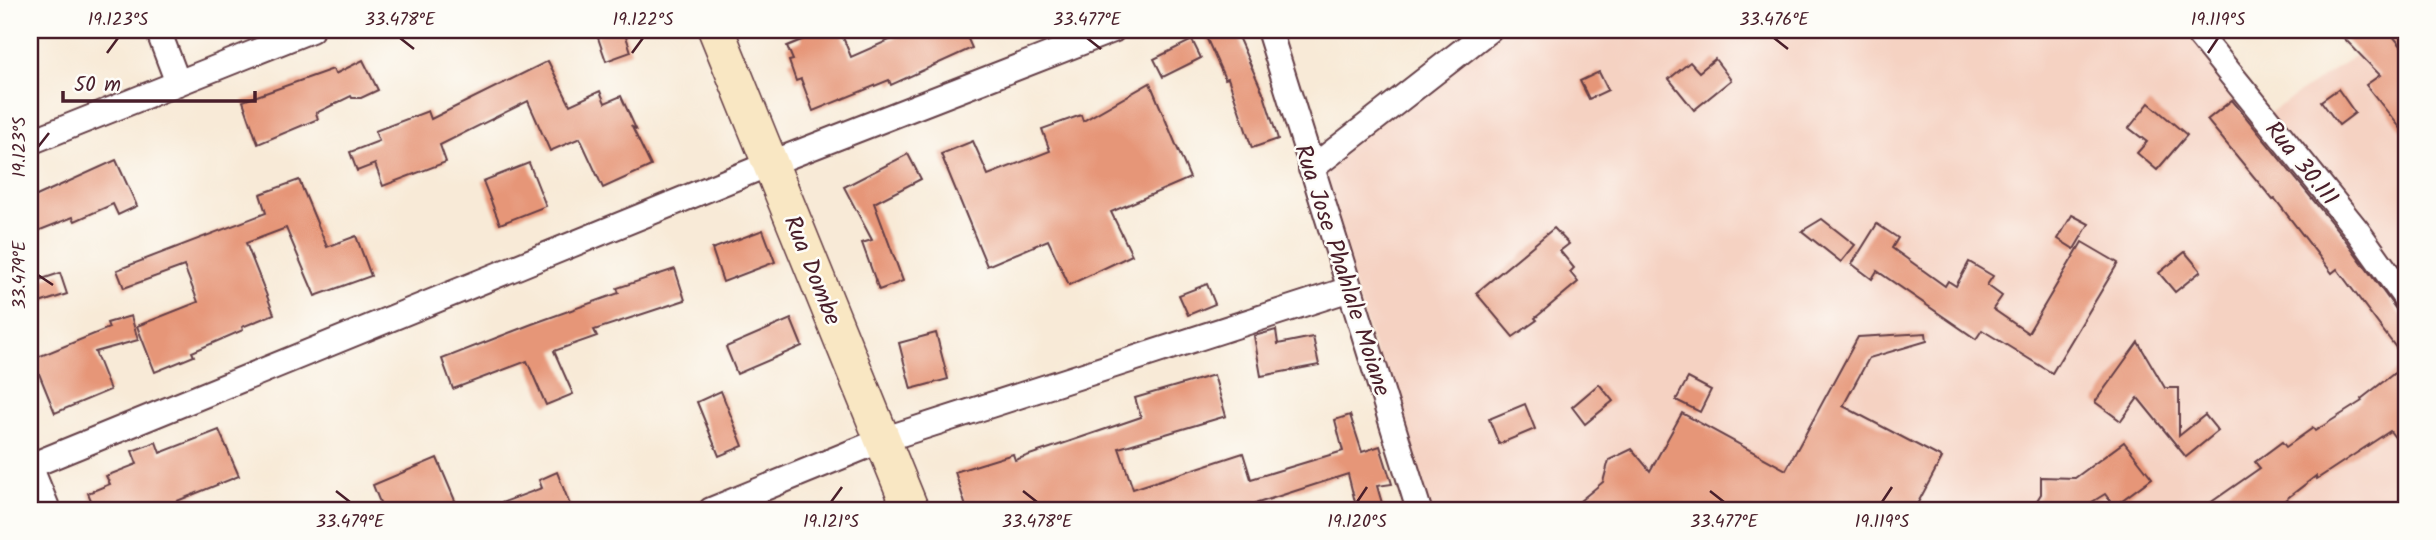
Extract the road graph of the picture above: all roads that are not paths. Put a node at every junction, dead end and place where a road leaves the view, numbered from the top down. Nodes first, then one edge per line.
1 (158, 30) edge
2 (311, 30) edge
3 (716, 30) edge
4 (1113, 30) edge
5 (1269, 30) edge
6 (1489, 30) edge
7 (2195, 30) edge
8 (178, 83) junction
9 (30, 142) edge
10 (769, 164) junction
11 (1311, 169) junction
12 (1350, 289) junction
13 (2406, 299) edge
14 (882, 440) junction
15 (48, 510) edge
16 (711, 510) edge
17 (911, 510) edge
18 (1419, 510) edge

1 - 8 street
2 - 8 street
3 - 10 street, Rua Dombe
4 - 10 street
5 - 11 street, Rua Jose Phahlale Moiane
6 - 11 street
7 - 13 street, Rua 30.111
8 - 9 street
10 - 14 street, Rua Dombe
10 - 15 street
11 - 12 street, Rua Jose Phahlale Moiane
12 - 14 street
12 - 18 street, Rua Jose Phahlale Moiane
14 - 16 street
14 - 17 street, Rua Dombe

